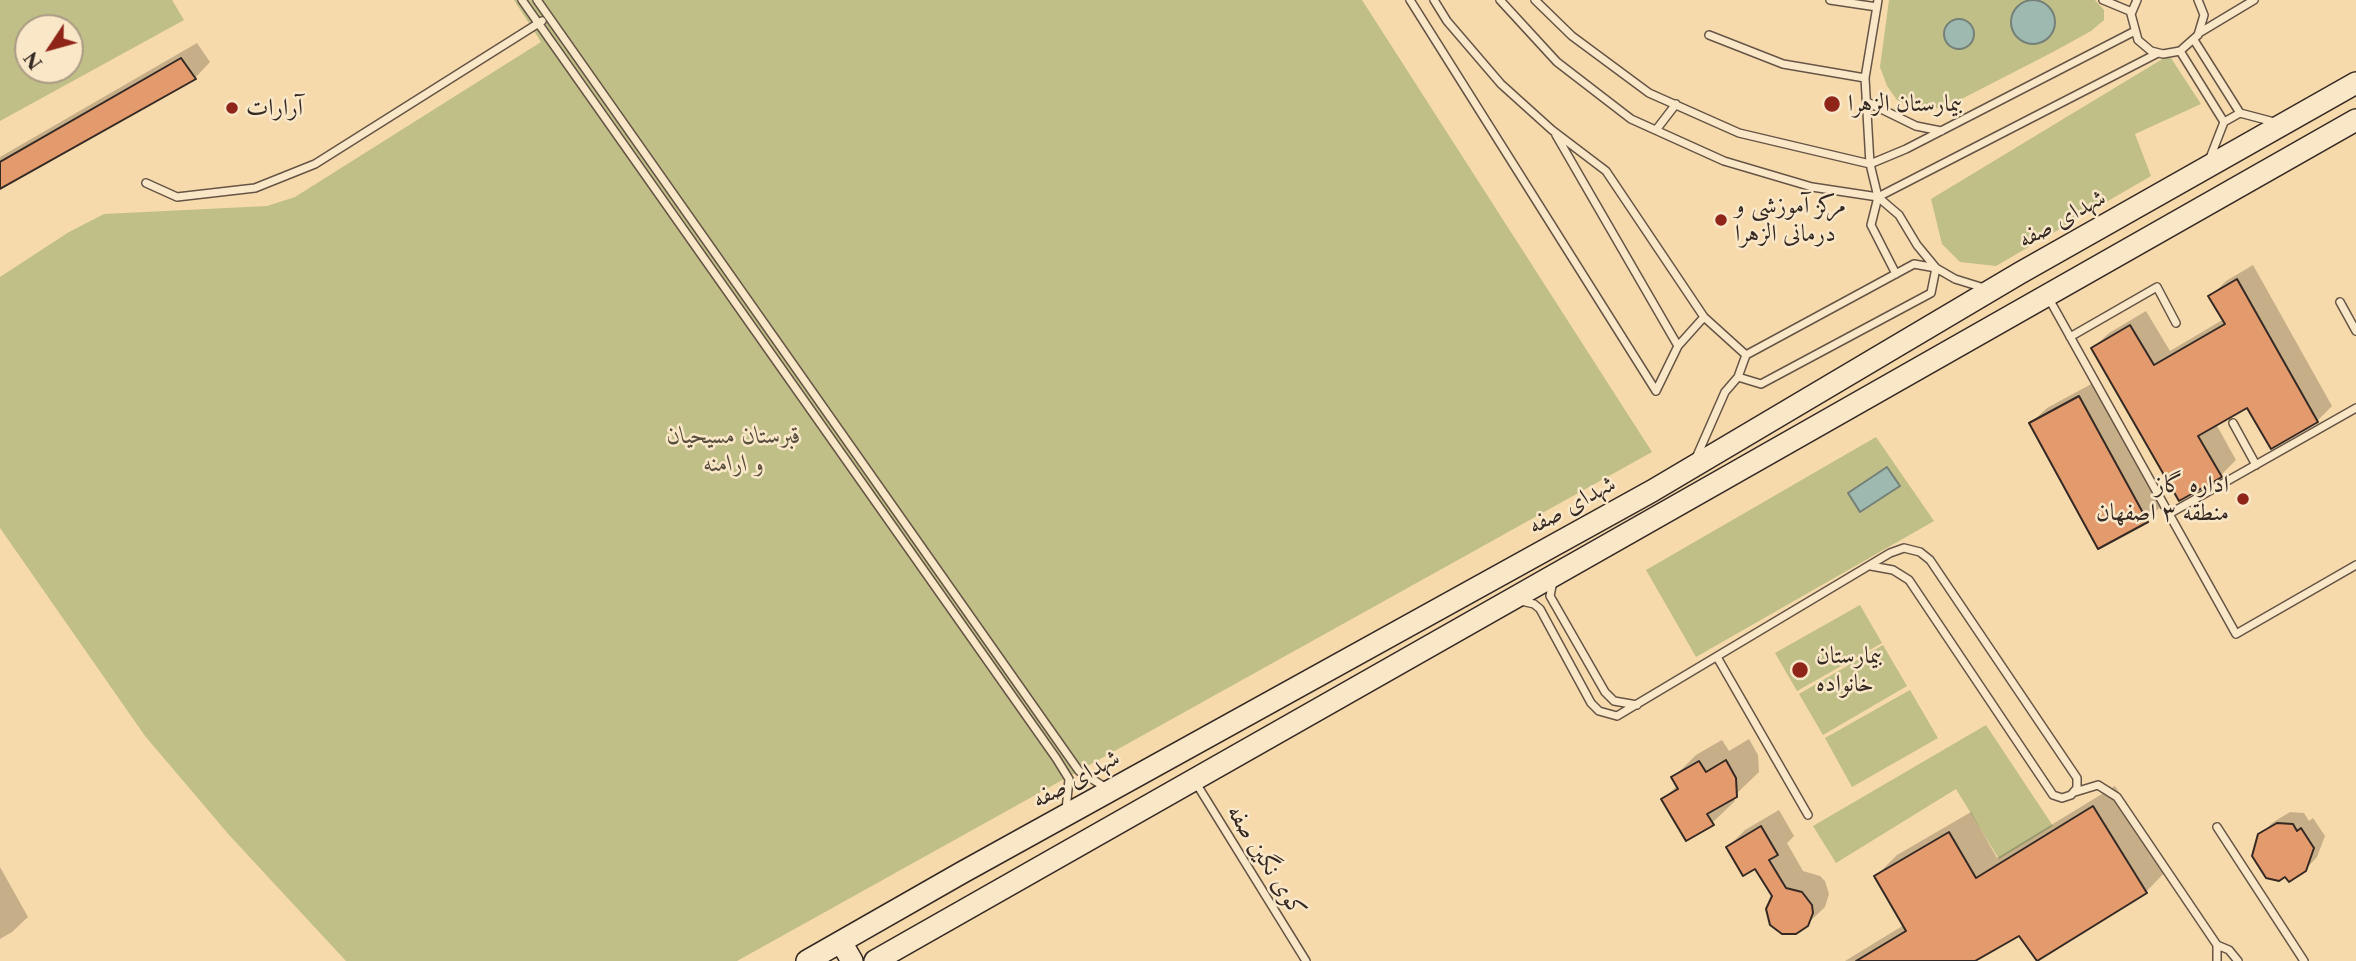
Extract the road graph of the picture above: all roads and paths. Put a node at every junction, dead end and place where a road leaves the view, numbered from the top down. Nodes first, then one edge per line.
1 (522, 0) edge
2 (537, 0) edge
3 (1410, 0) edge
4 (1434, 0) edge
5 (1500, 0) edge
6 (1535, 0) edge
7 (1830, 0) edge
8 (2102, 0) edge
9 (2137, 0) edge
10 (2198, 0) edge
11 (2254, 0) edge
12 (1877, 4) edge
13 (2132, 12) junction
14 (549, 17) junction
15 (539, 23) junction
16 (2135, 31) junction
17 (1709, 35) dead end
18 (2196, 37) junction
19 (2180, 51) junction
20 (2158, 52) junction
21 (1866, 78) junction
22 (2356, 83) edge
23 (1867, 102) junction
24 (1676, 104) junction
25 (2240, 113) junction
26 (2356, 120) edge
27 (2224, 122) junction
28 (2285, 122) junction
29 (1656, 130) junction
30 (1941, 131) junction
31 (1554, 132) junction
32 (1870, 164) junction
33 (2206, 169) junction
34 (146, 183) dead end
35 (1878, 197) junction
36 (1936, 268) junction
37 (1896, 274) junction
38 (1992, 290) junction
39 (2048, 296) junction
40 (2340, 302) dead end
41 (1704, 317) junction
42 (2176, 323) dead end
43 (2356, 331) edge
44 (2070, 337) junction
45 (1678, 346) junction
46 (1746, 355) junction
47 (1738, 377) junction
48 (2356, 408) edge
49 (2233, 423) dead end
50 (2256, 465) junction
51 (1691, 468) junction
52 (2169, 514) junction
53 (2356, 565) edge
54 (1871, 566) junction
55 (1554, 577) junction
56 (1513, 600) junction
57 (1717, 657) junction
58 (1638, 705) junction
59 (1194, 781) junction
60 (1112, 790) junction
61 (2074, 792) junction
62 (1808, 815) dead end
63 (1065, 816) junction
64 (2217, 827) dead end
65 (841, 942) junction
66 (2217, 945) junction
67 (807, 961) edge
68 (852, 961) edge
69 (875, 961) edge
70 (1306, 961) edge
71 (2217, 961) edge
72 (2238, 961) edge
73 (2304, 961) edge

1 - 15 lane
2 - 14 lane
3 - 45 lane
4 - 31 lane
5 - 29 lane
6 - 24 lane
7 - 12 lane
8 - 13 lane
9 - 13 lane
10 - 18 lane
11 - 18 lane
12 - 21 lane
13 - 16 lane
14 - 15 lane
14 - 60 lane
15 - 34 lane
15 - 63 lane
16 - 20 lane
16 - 30 lane
17 - 21 lane
18 - 19 lane
18 - 25 lane
19 - 20 lane
19 - 27 lane
20 - 35 lane
21 - 23 lane
22 - 28 main road, شهدای صفه
23 - 30 lane
23 - 32 lane
24 - 29 lane
24 - 32 lane
25 - 27 lane
25 - 28 lane
26 - 39 main road
27 - 33 lane
28 - 33 main road, شهدای صفه
29 - 35 lane
30 - 32 lane
31 - 41 lane
31 - 45 lane
32 - 35 lane
33 - 38 main road, شهدای صفه
35 - 36 lane
35 - 37 lane
36 - 37 lane
36 - 38 lane
36 - 47 lane
37 - 46 lane
38 - 51 main road, شهدای صفه
39 - 44 lane
39 - 55 main road
40 - 43 lane
41 - 45 lane
41 - 46 lane
42 - 44 lane
44 - 52 lane
46 - 47 lane
47 - 51 lane
48 - 50 lane
49 - 50 lane
50 - 52 lane
51 - 60 main road, شهدای صفه
52 - 53 lane
54 - 57 lane
54 - 61 lane
54 - 61 lane
55 - 56 main road
55 - 58 lane
56 - 58 lane
56 - 59 main road
57 - 58 lane
57 - 62 lane
59 - 69 main road
59 - 70 lane, کوی نگین صفه
60 - 63 main road, شهدای صفه
61 - 66 lane
63 - 65 main road, شهدای صفه
64 - 73 lane
65 - 67 main road, شهدای صفه
65 - 68 main road
66 - 71 lane
66 - 72 lane

